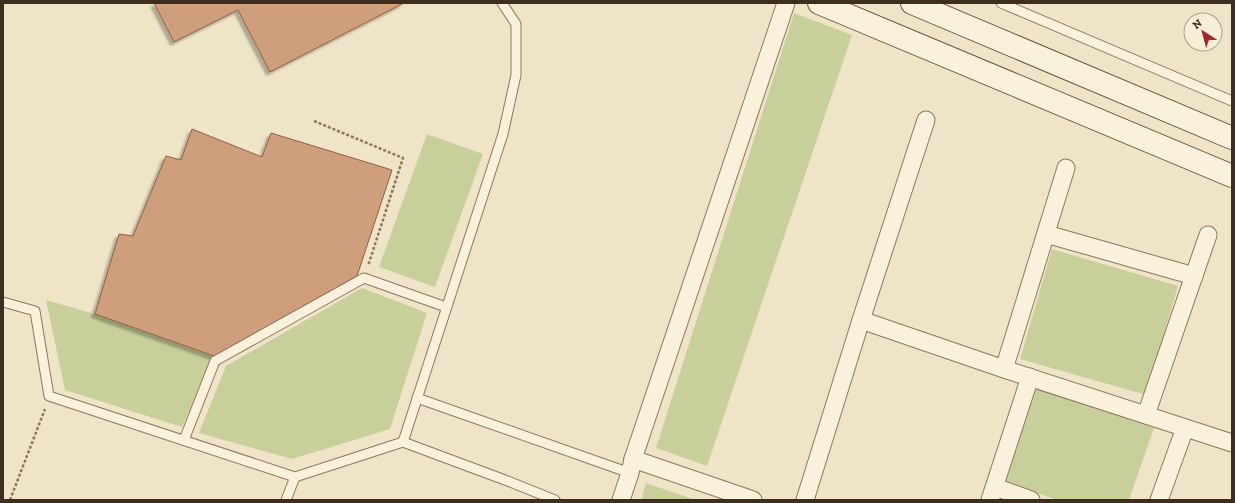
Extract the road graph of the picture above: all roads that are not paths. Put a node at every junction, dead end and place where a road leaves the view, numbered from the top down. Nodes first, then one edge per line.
1 (502, 3) edge
2 (786, 3) edge
3 (820, 3) edge
4 (912, 3) edge
5 (1001, 3) edge
6 (1232, 101) edge
7 (926, 120) dead end
8 (1232, 138) edge
9 (1066, 168) dead end
10 (1232, 176) edge
11 (1046, 234) junction
12 (1208, 235) dead end
13 (1194, 276) junction
14 (3, 302) edge
15 (446, 307) junction
16 (861, 320) junction
17 (1004, 369) junction
18 (1030, 377) junction
19 (417, 398) junction
20 (1146, 415) junction
21 (1185, 428) junction
22 (184, 440) junction
23 (403, 442) junction
24 (1232, 443) edge
25 (632, 466) junction
26 (295, 477) junction
27 (993, 493) edge
28 (286, 500) edge
29 (555, 500) edge
30 (621, 500) edge
31 (753, 500) edge
32 (806, 500) edge
33 (1031, 500) edge
34 (1159, 500) edge

1 - 15 lane
2 - 25 street
3 - 10 main road
4 - 8 main road
5 - 6 lane
7 - 16 street
9 - 11 street
11 - 13 street
11 - 17 street
12 - 13 street
13 - 20 street
14 - 22 lane
15 - 19 lane
15 - 22 lane
16 - 17 street
16 - 32 street
17 - 18 street
18 - 20 street
18 - 27 street
19 - 23 lane
19 - 25 lane
20 - 21 street
21 - 24 street
21 - 34 street
22 - 26 lane
23 - 26 lane
23 - 29 lane
25 - 30 street
25 - 31 street
26 - 28 lane
27 - 33 street

